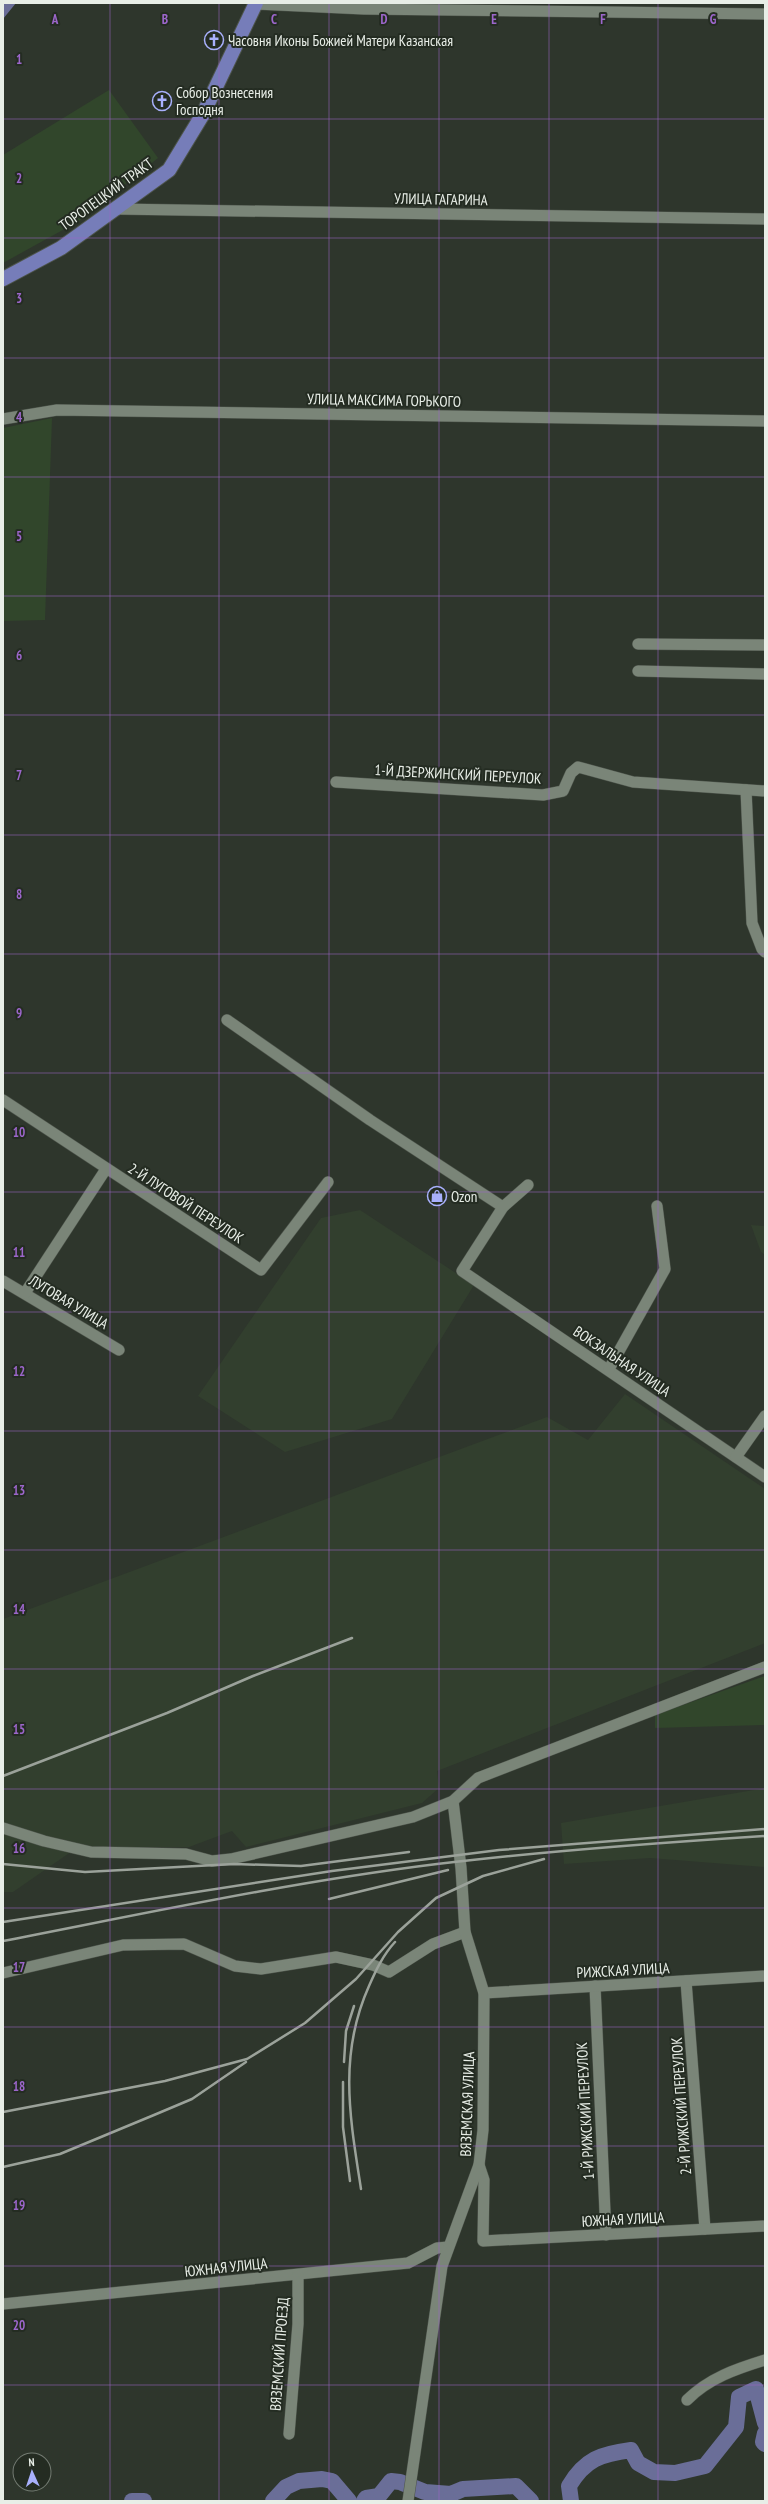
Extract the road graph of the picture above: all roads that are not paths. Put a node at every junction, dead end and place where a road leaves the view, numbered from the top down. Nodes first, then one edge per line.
1 (256, 3) edge
2 (765, 14) edge
3 (117, 209) junction
4 (765, 219) edge
5 (3, 279) edge
6 (3, 419) edge
7 (765, 421) edge
8 (638, 644) dead end
9 (765, 645) edge
10 (638, 671) dead end
11 (765, 674) edge
12 (336, 782) dead end
13 (746, 790) junction
14 (765, 791) edge
15 (765, 952) edge
16 (227, 1020) dead end
17 (3, 1100) edge
18 (106, 1169) junction
19 (328, 1182) dead end
20 (528, 1185) dead end
21 (657, 1206) dead end
22 (503, 1207) junction
23 (3, 1281) edge
24 (25, 1293) junction
25 (119, 1350) dead end
26 (609, 1369) junction
27 (765, 1416) edge
28 (736, 1457) junction
29 (765, 1477) edge
30 (765, 1667) edge
31 (453, 1800) junction
32 (3, 1828) edge
33 (465, 1932) junction
34 (3, 1973) edge
35 (765, 1976) edge
36 (686, 1981) junction
37 (595, 1986) junction
38 (484, 1993) junction
39 (480, 2165) junction
40 (765, 2226) edge
41 (705, 2229) junction
42 (606, 2235) junction
43 (448, 2247) junction
44 (298, 2275) junction
45 (3, 2304) edge
46 (765, 2360) edge
47 (687, 2400) dead end
48 (289, 2434) dead end
49 (408, 2501) edge

1 - 2 street
1 - 3 main road, ТОРОПЕЦКИЙ ТРАКТ
3 - 4 street, УЛИЦА ГАГАРИНА
3 - 5 main road, ТОРОПЕЦКИЙ ТРАКТ
6 - 7 street, УЛИЦА МАКСИМА ГОРЬКОГО
8 - 9 street
10 - 11 street
12 - 13 street, 1-Й ДЗЕРЖИНСКИЙ ПЕРЕУЛОК
13 - 14 street
13 - 15 street
16 - 22 street
17 - 18 street, 2-Й ЛУГОВОЙ ПЕРЕУЛОК
18 - 19 street, 2-Й ЛУГОВОЙ ПЕРЕУЛОК
18 - 24 street
20 - 22 street
21 - 26 street
22 - 26 street, ВОКЗАЛЬНАЯ УЛИЦА
23 - 24 street, ЛУГОВАЯ УЛИЦА
24 - 25 street, ЛУГОВАЯ УЛИЦА
26 - 28 street, ВОКЗАЛЬНАЯ УЛИЦА
27 - 28 street
28 - 29 street, ВОКЗАЛЬНАЯ УЛИЦА
30 - 31 street
31 - 32 street
31 - 33 street, ВЯЗЕМСКАЯ УЛИЦА
33 - 34 street
33 - 38 street, ВЯЗЕМСКАЯ УЛИЦА
35 - 36 street, РИЖСКАЯ УЛИЦА
36 - 37 street, РИЖСКАЯ УЛИЦА
36 - 41 street, 2-Й РИЖСКИЙ ПЕРЕУЛОК
37 - 38 street, РИЖСКАЯ УЛИЦА
37 - 42 street, 1-Й РИЖСКИЙ ПЕРЕУЛОК
38 - 39 street, ВЯЗЕМСКАЯ УЛИЦА
39 - 42 street, ЮЖНАЯ УЛИЦА
39 - 43 street, ВЯЗЕМСКАЯ УЛИЦА
40 - 41 street, ЮЖНАЯ УЛИЦА
41 - 42 street, ЮЖНАЯ УЛИЦА
43 - 44 street, ЮЖНАЯ УЛИЦА
43 - 49 street, ВЯЗЕМСКАЯ УЛИЦА
44 - 45 street, ЮЖНАЯ УЛИЦА
44 - 48 street, ВЯЗЕМСКИЙ ПРОЕЗД
46 - 47 street

